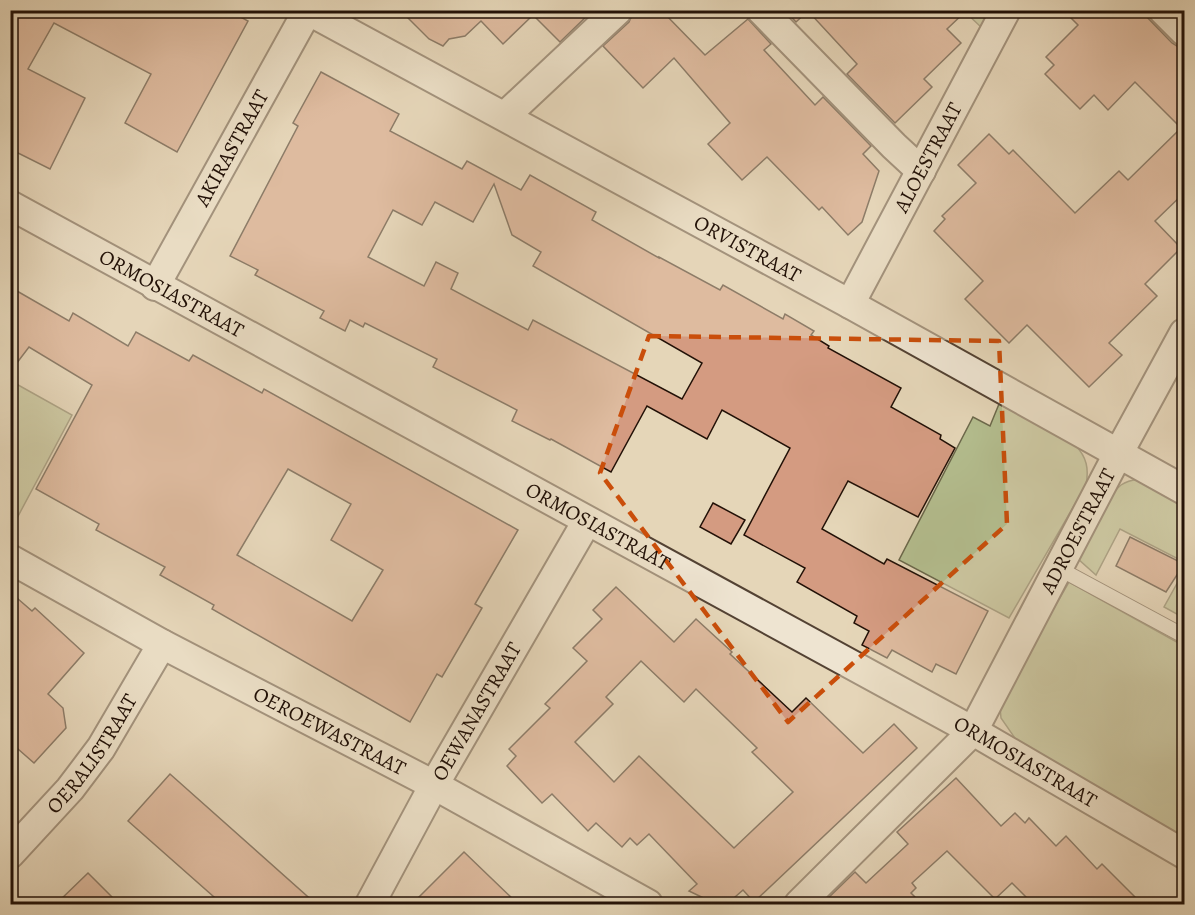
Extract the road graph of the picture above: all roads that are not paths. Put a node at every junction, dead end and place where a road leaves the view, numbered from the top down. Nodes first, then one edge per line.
1 (618, 10) edge
2 (761, 10) edge
3 (1006, 10) edge
4 (1163, 10) edge
5 (308, 11) edge
6 (1185, 31) edge
7 (505, 116) junction
8 (921, 171) junction
9 (10, 205) edge
10 (155, 286) junction
11 (850, 304) junction
12 (1185, 333) edge
13 (1118, 454) junction
14 (1185, 490) edge
15 (587, 520) junction
16 (10, 559) edge
17 (1058, 568) junction
18 (1185, 636) edge
19 (162, 644) junction
20 (972, 731) junction
21 (434, 785) junction
22 (10, 854) edge
23 (1185, 854) edge
24 (370, 904) edge
25 (648, 904) edge
26 (799, 904) edge

1 - 7 street
2 - 8 street
3 - 8 street, ALOESTRAAT
4 - 6 street
5 - 7 street, ORVISTRAAT
5 - 10 street, AKIRASTRAAT
7 - 11 street, ORVISTRAAT
8 - 11 street, ALOESTRAAT
9 - 10 street, ORMOSIASTRAAT
10 - 15 street, ORMOSIASTRAAT
11 - 13 street, ORVISTRAAT
12 - 13 street, ADROESTRAAT
13 - 14 street, ORVISTRAAT
13 - 17 street, ADROESTRAAT
15 - 20 street, ORMOSIASTRAAT
15 - 21 street, OEWANASTRAAT
16 - 19 street, OEROEWASTRAAT
17 - 18 lane
17 - 20 street, ADROESTRAAT
19 - 21 street, OEROEWASTRAAT
19 - 22 street, OERALISTRAAT
20 - 23 street, ORMOSIASTRAAT
20 - 26 street, ADROESTRAAT
21 - 24 street, OEWANASTRAAT
21 - 25 street, OEROEWASTRAAT

